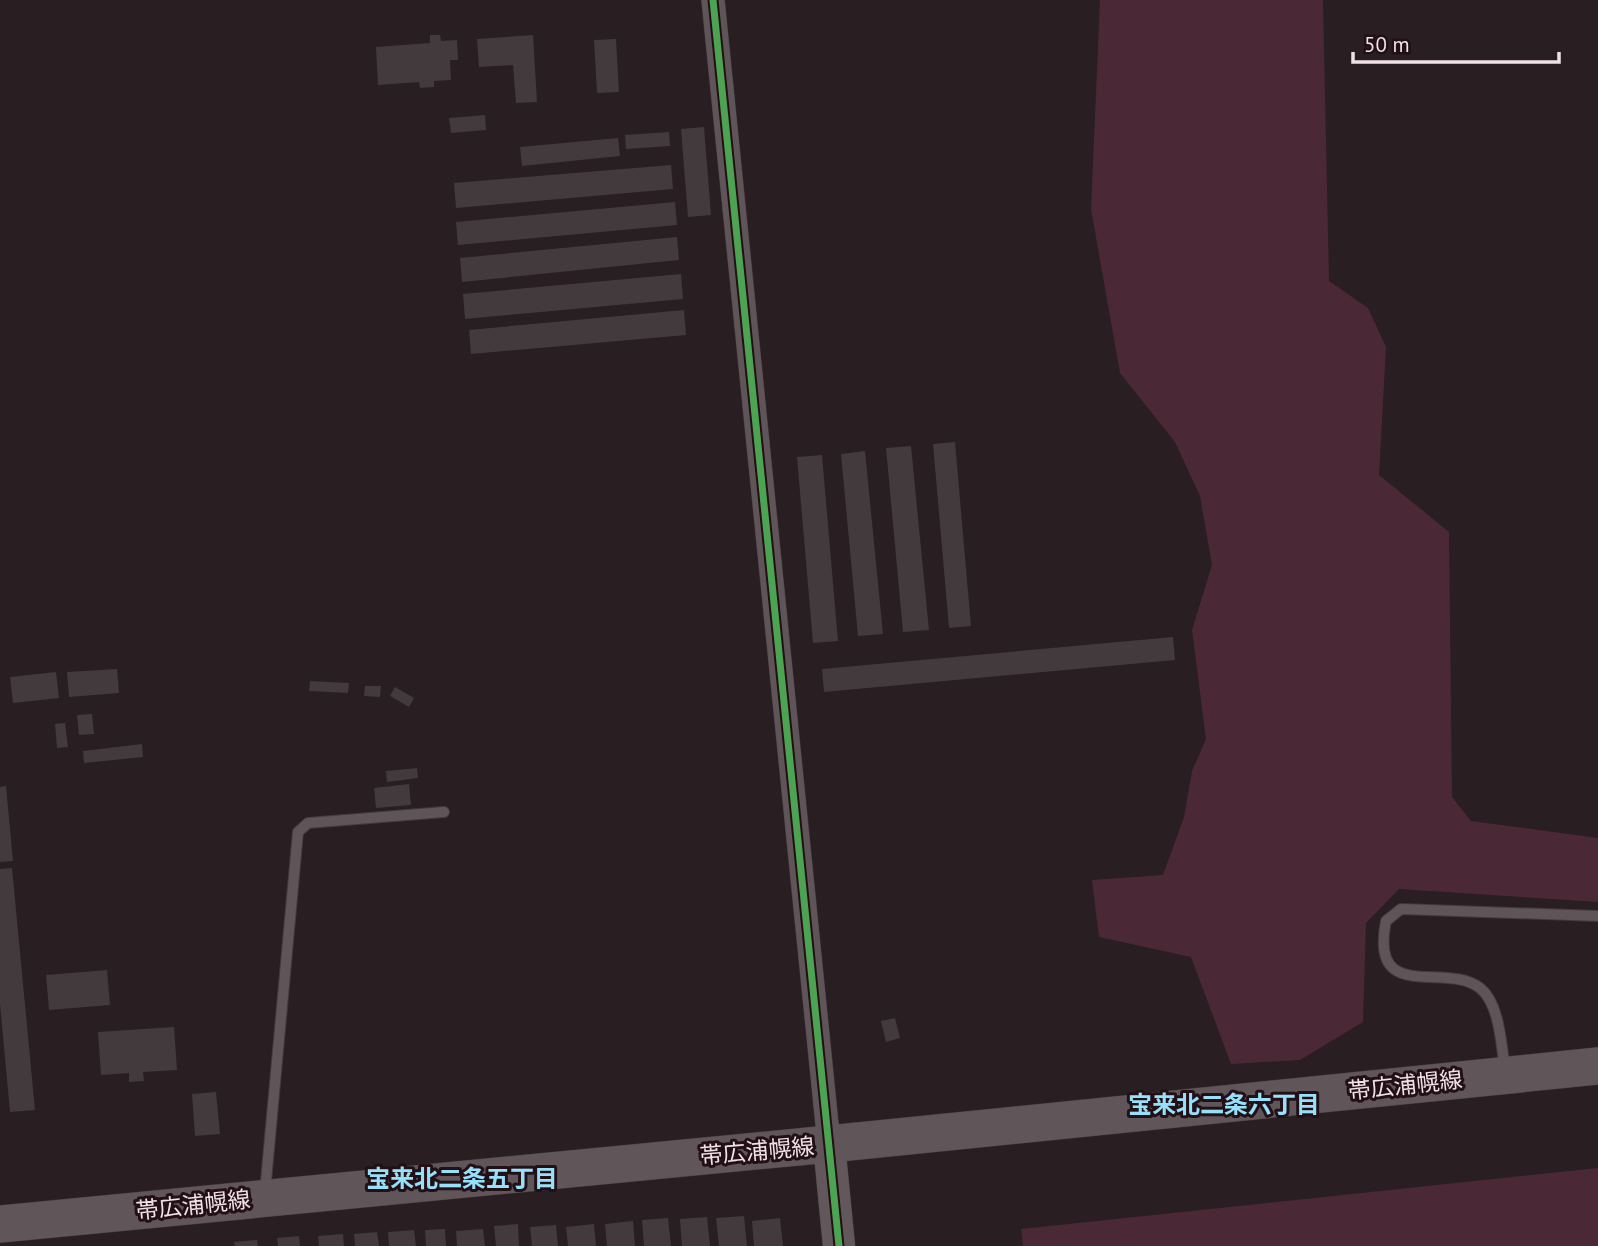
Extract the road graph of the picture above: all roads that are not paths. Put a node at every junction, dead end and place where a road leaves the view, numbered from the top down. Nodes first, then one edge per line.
1 (713, 0) edge
2 (444, 812) dead end
3 (1598, 916) edge
4 (1598, 1066) edge
5 (1506, 1075) junction
6 (829, 1144) junction
7 (264, 1198) junction
8 (0, 1224) edge
9 (839, 1246) edge

1 - 6 street
2 - 7 lane
3 - 5 lane
4 - 5 main road, 帯広浦幌線
5 - 6 main road, 帯広浦幌線
6 - 7 main road, 帯広浦幌線
6 - 9 street
7 - 8 main road, 帯広浦幌線

